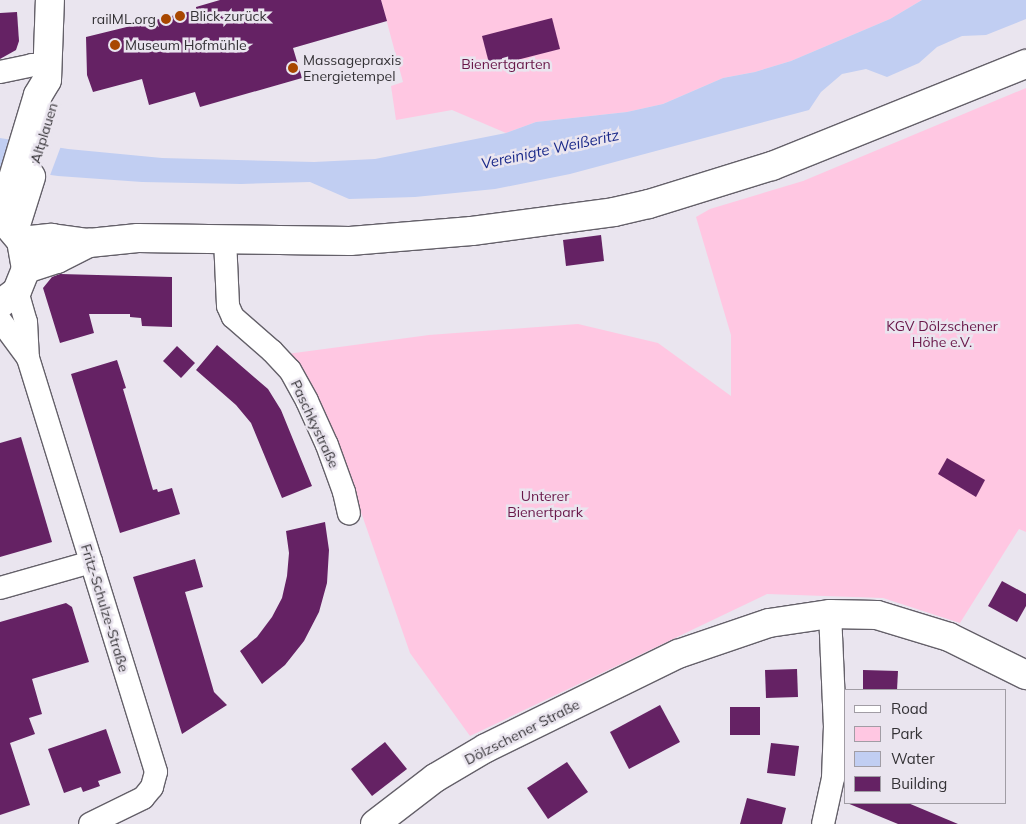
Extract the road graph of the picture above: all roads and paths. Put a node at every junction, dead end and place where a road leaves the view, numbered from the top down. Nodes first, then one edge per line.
1 (50, 0) edge
2 (1026, 64) edge
3 (0, 72) edge
4 (48, 72) junction
5 (9, 218) edge
6 (225, 240) junction
7 (89, 243) junction
8 (14, 288) edge
9 (0, 320) edge
10 (28, 358) junction
11 (349, 513) dead end
12 (91, 562) junction
13 (0, 588) edge
14 (830, 614) junction
15 (1026, 674) edge
16 (90, 824) edge
17 (375, 824) edge
18 (823, 824) edge

1 - 4 main road
2 - 6 main road
3 - 4 street
4 - 5 main road, Altplauen
5 - 7 main road
5 - 8 main road
6 - 7 main road
6 - 11 street, Paschkystraße
7 - 8 main road
8 - 10 street, Fritz-Schulze-Straße
9 - 10 street, Fritz-Schulze-Straße
10 - 12 street, Fritz-Schulze-Straße
12 - 13 street
12 - 16 street, Fritz-Schulze-Straße
14 - 15 main road, Dölzschener Straße
14 - 17 main road, Dölzschener Straße
14 - 18 street

